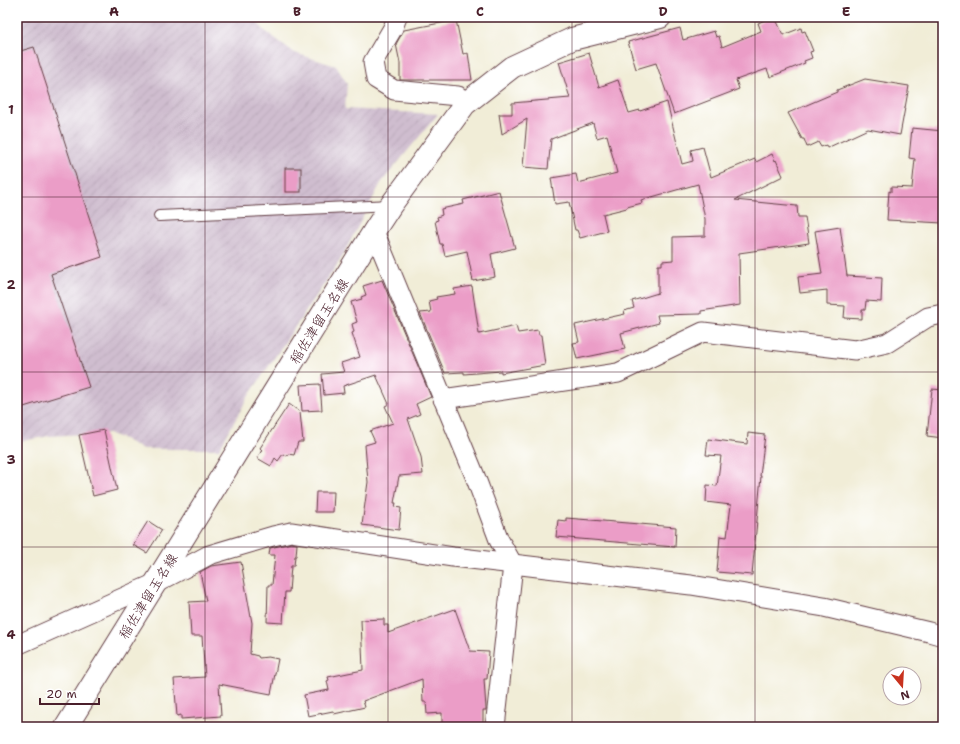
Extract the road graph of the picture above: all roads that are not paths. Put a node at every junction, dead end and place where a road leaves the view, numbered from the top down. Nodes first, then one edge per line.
1 (397, 17) edge
2 (660, 17) edge
3 (465, 104) junction
4 (391, 205) junction
5 (159, 216) dead end
6 (374, 231) junction
7 (943, 314) edge
8 (443, 399) junction
9 (513, 565) junction
10 (156, 583) junction
11 (943, 636) edge
12 (17, 645) edge
13 (66, 727) edge
14 (495, 727) edge

1 - 3 street
2 - 3 main road, 稲佐津留玉名線
3 - 4 main road, 稲佐津留玉名線
4 - 5 lane
4 - 6 main road, 稲佐津留玉名線
6 - 8 street
6 - 10 main road, 稲佐津留玉名線
7 - 8 street
8 - 9 street
9 - 10 street
9 - 11 street
9 - 14 street
10 - 12 street
10 - 13 main road, 稲佐津留玉名線

